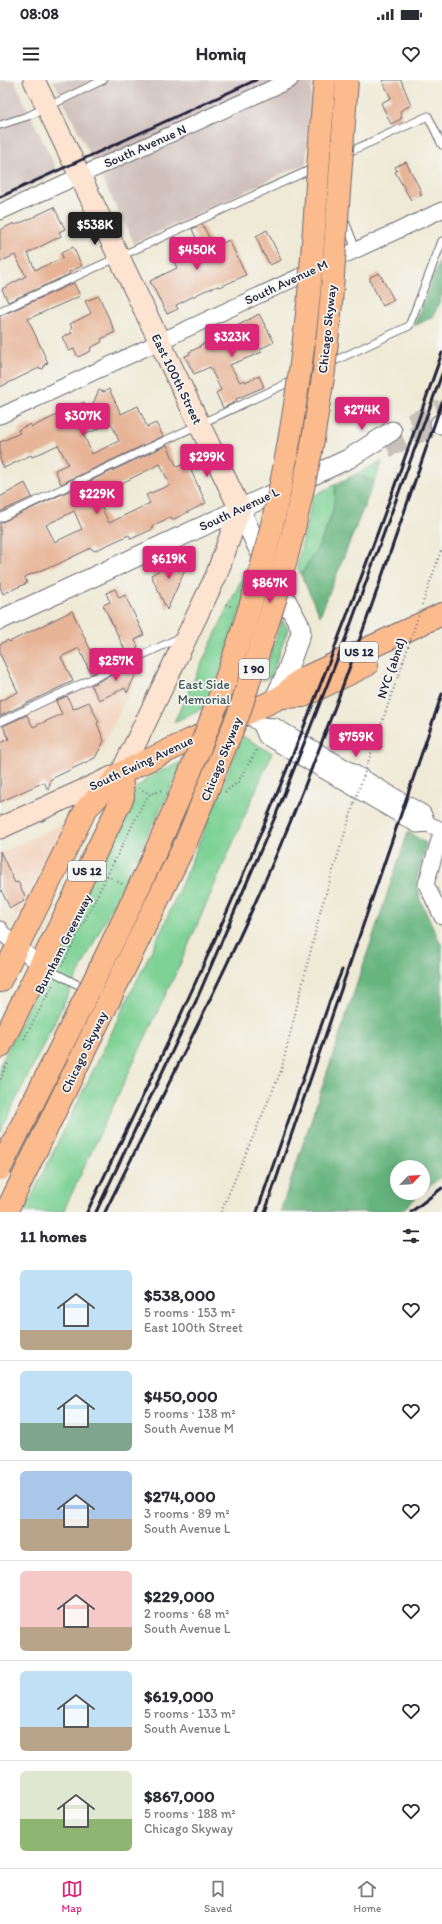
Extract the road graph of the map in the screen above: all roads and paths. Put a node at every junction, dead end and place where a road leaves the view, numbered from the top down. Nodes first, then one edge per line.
1 (34, 80) edge
2 (103, 80) edge
3 (290, 80) edge
4 (325, 80) edge
5 (347, 80) edge
6 (47, 107) junction
7 (0, 125) edge
8 (442, 145) edge
9 (80, 175) junction
10 (331, 185) dead end
11 (442, 210) edge
12 (0, 212) edge
13 (442, 241) edge
14 (356, 249) junction
15 (118, 256) junction
16 (0, 311) edge
17 (159, 342) junction
18 (0, 416) edge
19 (199, 424) junction
20 (389, 440) tunnel mouth
21 (240, 509) junction
22 (0, 518) edge
23 (442, 548) edge
24 (442, 614) edge
25 (0, 620) edge
26 (442, 629) edge
27 (189, 634) junction
28 (278, 699) junction
29 (254, 720) junction
30 (0, 722) edge
31 (129, 780) junction
32 (0, 828) edge
33 (151, 889) dead end
34 (442, 917) edge
35 (5, 936) edge
36 (123, 946) dead end
37 (49, 970) junction
38 (0, 981) edge
39 (98, 996) dead end
40 (10, 1050) edge
41 (0, 1079) edge
42 (0, 1169) edge
43 (6, 1212) edge
44 (221, 1212) edge

1 - 6 main road, East 100th Street
2 - 6 lane
3 - 9 street, South Avenue N
4 - 42 main road, Chicago Skyway / I 90, bridge
5 - 43 main road, Chicago Skyway / I 90, bridge
6 - 7 lane
6 - 9 main road, East 100th Street
8 - 15 lane
9 - 12 street, South Avenue N
9 - 15 main road, East 100th Street
10 - 14 lane
11 - 14 street, South Avenue M
13 - 19 lane
14 - 17 street, South Avenue M
15 - 16 lane
15 - 17 main road, East 100th Street
17 - 18 street, South Avenue M
17 - 19 main road, East 100th Street
19 - 21 main road, East 100th Street
19 - 22 lane
20 - 21 street, South Avenue L
21 - 25 street, South Avenue L
21 - 27 main road
21 - 28 street, East 100th Street
23 - 44 path, NYC (abnd), bridge
24 - 28 main road, South Ewing Avenue / US 12
26 - 28 main road, South Ewing Avenue / US 12
27 - 30 lane
27 - 31 main road
28 - 29 main road, South Ewing Avenue / US 12
29 - 31 main road, South Ewing Avenue / US 12
29 - 34 street
31 - 32 main road, South Ewing Avenue
31 - 35 main road, US 12
31 - 37 main road, US 12
31 - 37 path, Burnham Greenway
33 - 36 lane
35 - 37 street
35 - 38 main road, US 12
37 - 39 lane
37 - 40 main road, US 12
37 - 40 path, Burnham Greenway
40 - 41 path, Burnham Greenway

